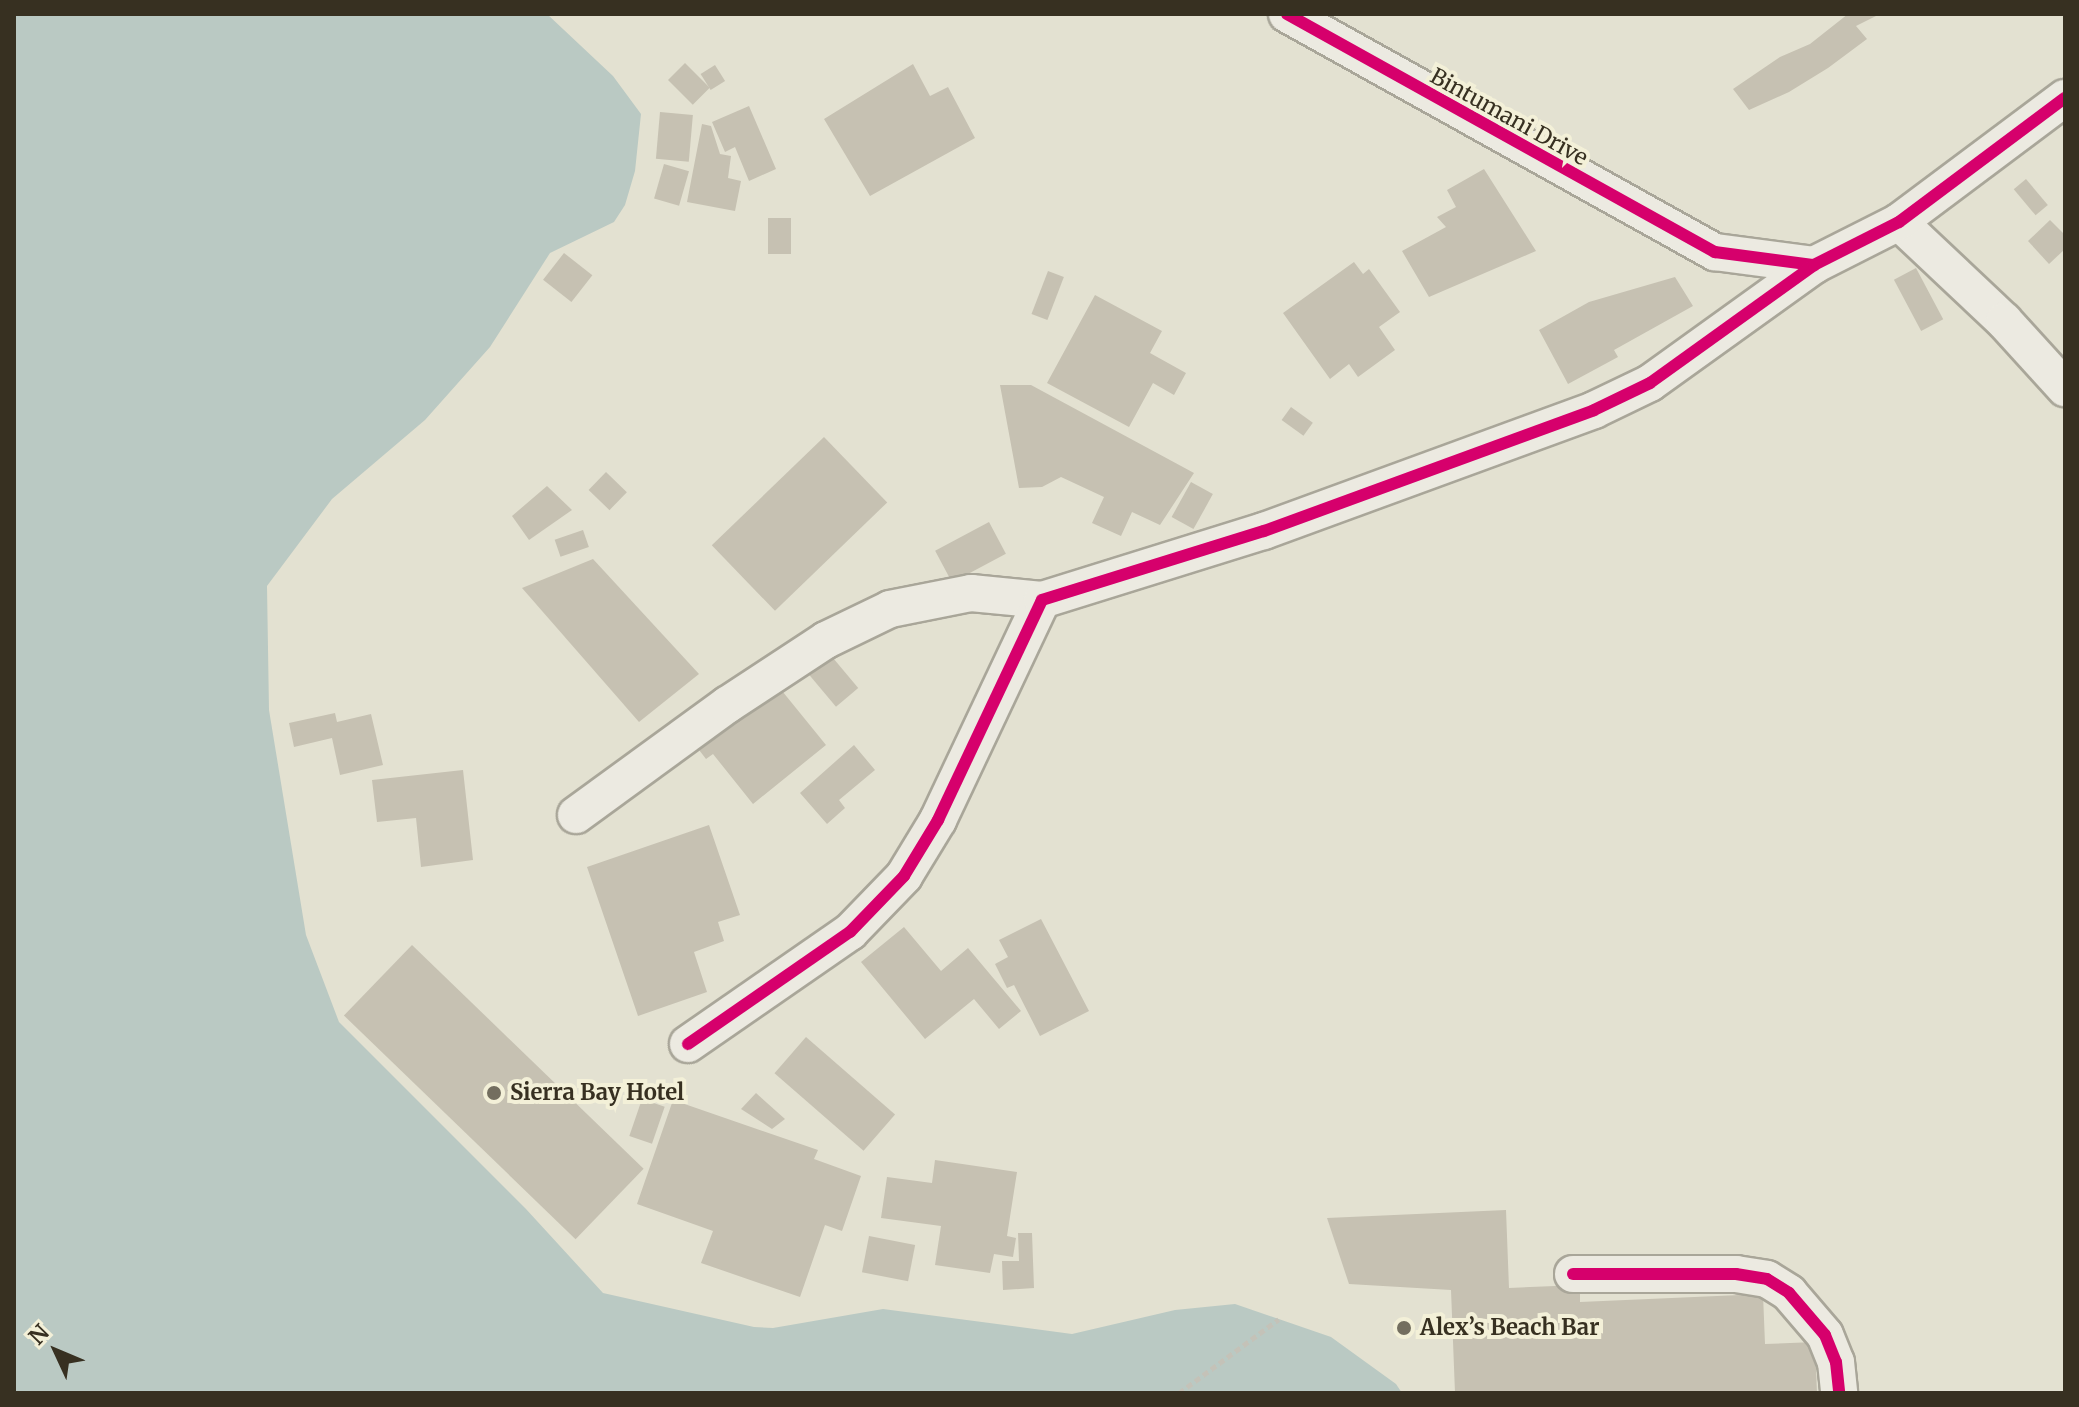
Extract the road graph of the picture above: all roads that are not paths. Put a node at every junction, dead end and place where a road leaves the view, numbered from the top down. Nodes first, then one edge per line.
1 (1287, 14) edge
2 (2065, 98) edge
3 (1899, 222) junction
4 (1814, 265) junction
5 (2065, 388) edge
6 (1042, 600) junction
7 (576, 815) dead end
8 (688, 1044) dead end
9 (1573, 1274) dead end
10 (1839, 1393) edge

1 - 4 street, Bintumani Drive
2 - 3 street
3 - 4 street
3 - 5 street
4 - 6 street
6 - 7 street
6 - 8 street
9 - 10 street

